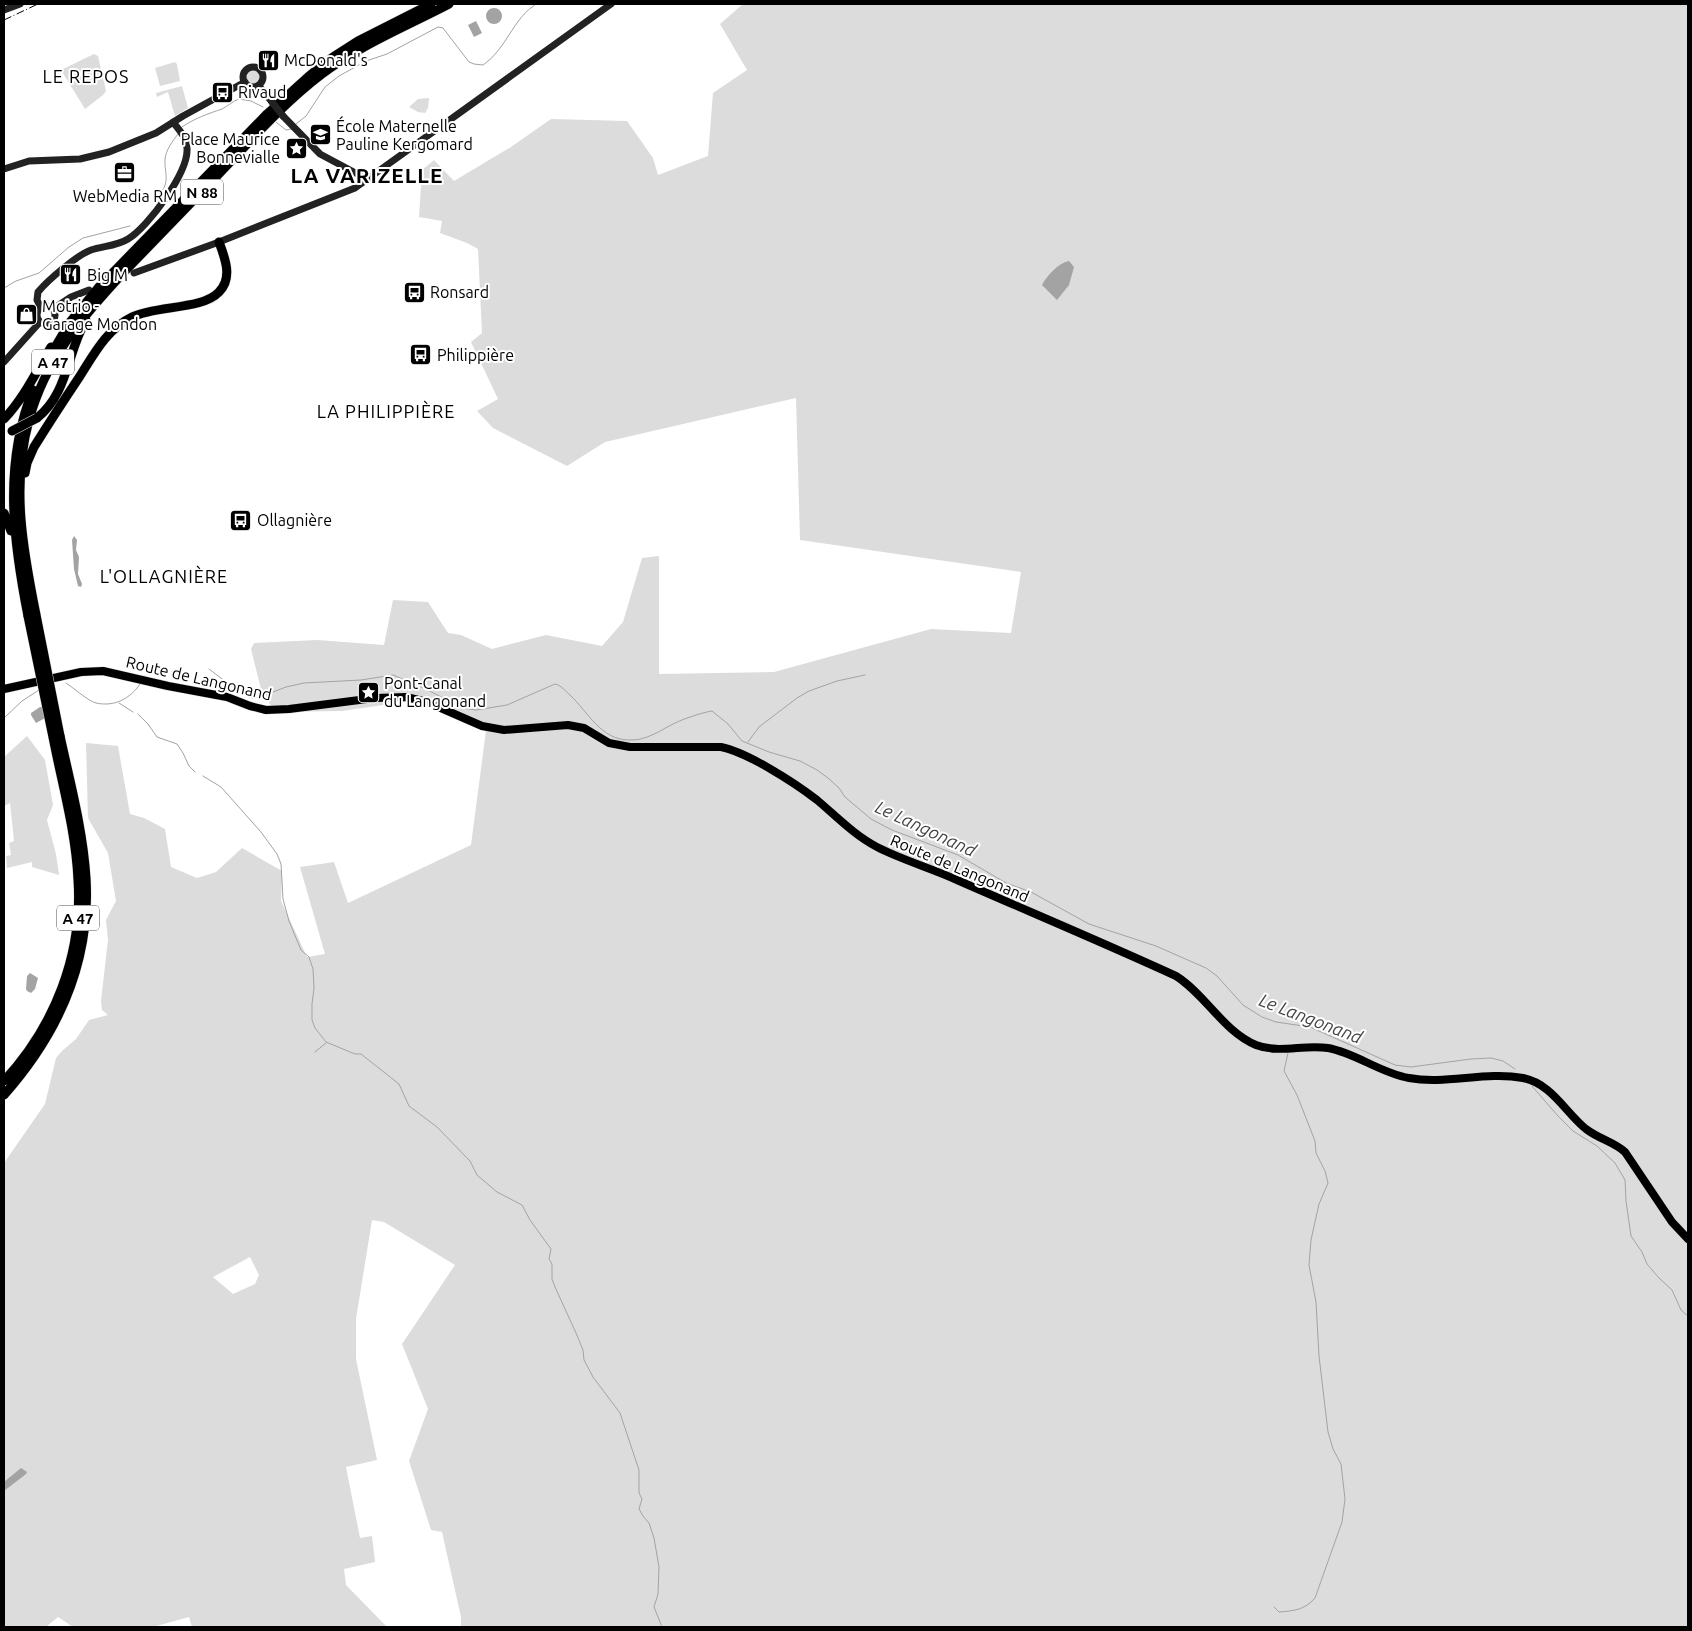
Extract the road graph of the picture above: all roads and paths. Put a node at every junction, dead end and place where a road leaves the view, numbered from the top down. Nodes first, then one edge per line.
1 (20, 4) edge
2 (431, 4) edge
3 (449, 4) edge
4 (611, 4) edge
5 (4, 10) edge
6 (245, 82) junction
7 (259, 86) junction
8 (174, 122) junction
9 (4, 169) edge
10 (366, 181) junction
11 (219, 242) junction
12 (134, 273) dead end
13 (88, 290) dead end
14 (95, 303) junction
15 (41, 308) junction
16 (53, 309) junction
17 (40, 322) junction
18 (60, 337) junction
19 (4, 362) edge
20 (4, 419) edge
21 (8, 433) edge
22 (19, 490) junction
23 (4, 512) edge
24 (16, 546) junction
25 (32, 616) junction
26 (4, 689) edge
27 (57, 736) junction
28 (4, 1081) edge
29 (4, 1095) edge
30 (1688, 1239) edge

1 - 5 main road
2 - 18 highway, N 88
3 - 14 highway, N 88
4 - 10 main road
6 - 7 main road
6 - 7 main road
6 - 8 main road
7 - 10 main road, bridge
8 - 9 main road
8 - 15 main road
10 - 11 main road
11 - 12 main road
11 - 22 highway
13 - 16 main road
14 - 21 highway, bridge
14 - 22 highway, A 47
15 - 16 main road
15 - 17 main road
16 - 17 main road
17 - 19 main road
18 - 20 highway, N 88
18 - 24 highway, A 47
22 - 25 highway, A 47
23 - 24 highway
24 - 25 highway, A 47
25 - 27 highway, A 47, bridge
26 - 30 main road, Route de Langonand
27 - 28 highway, A 47
27 - 29 highway, A 47

